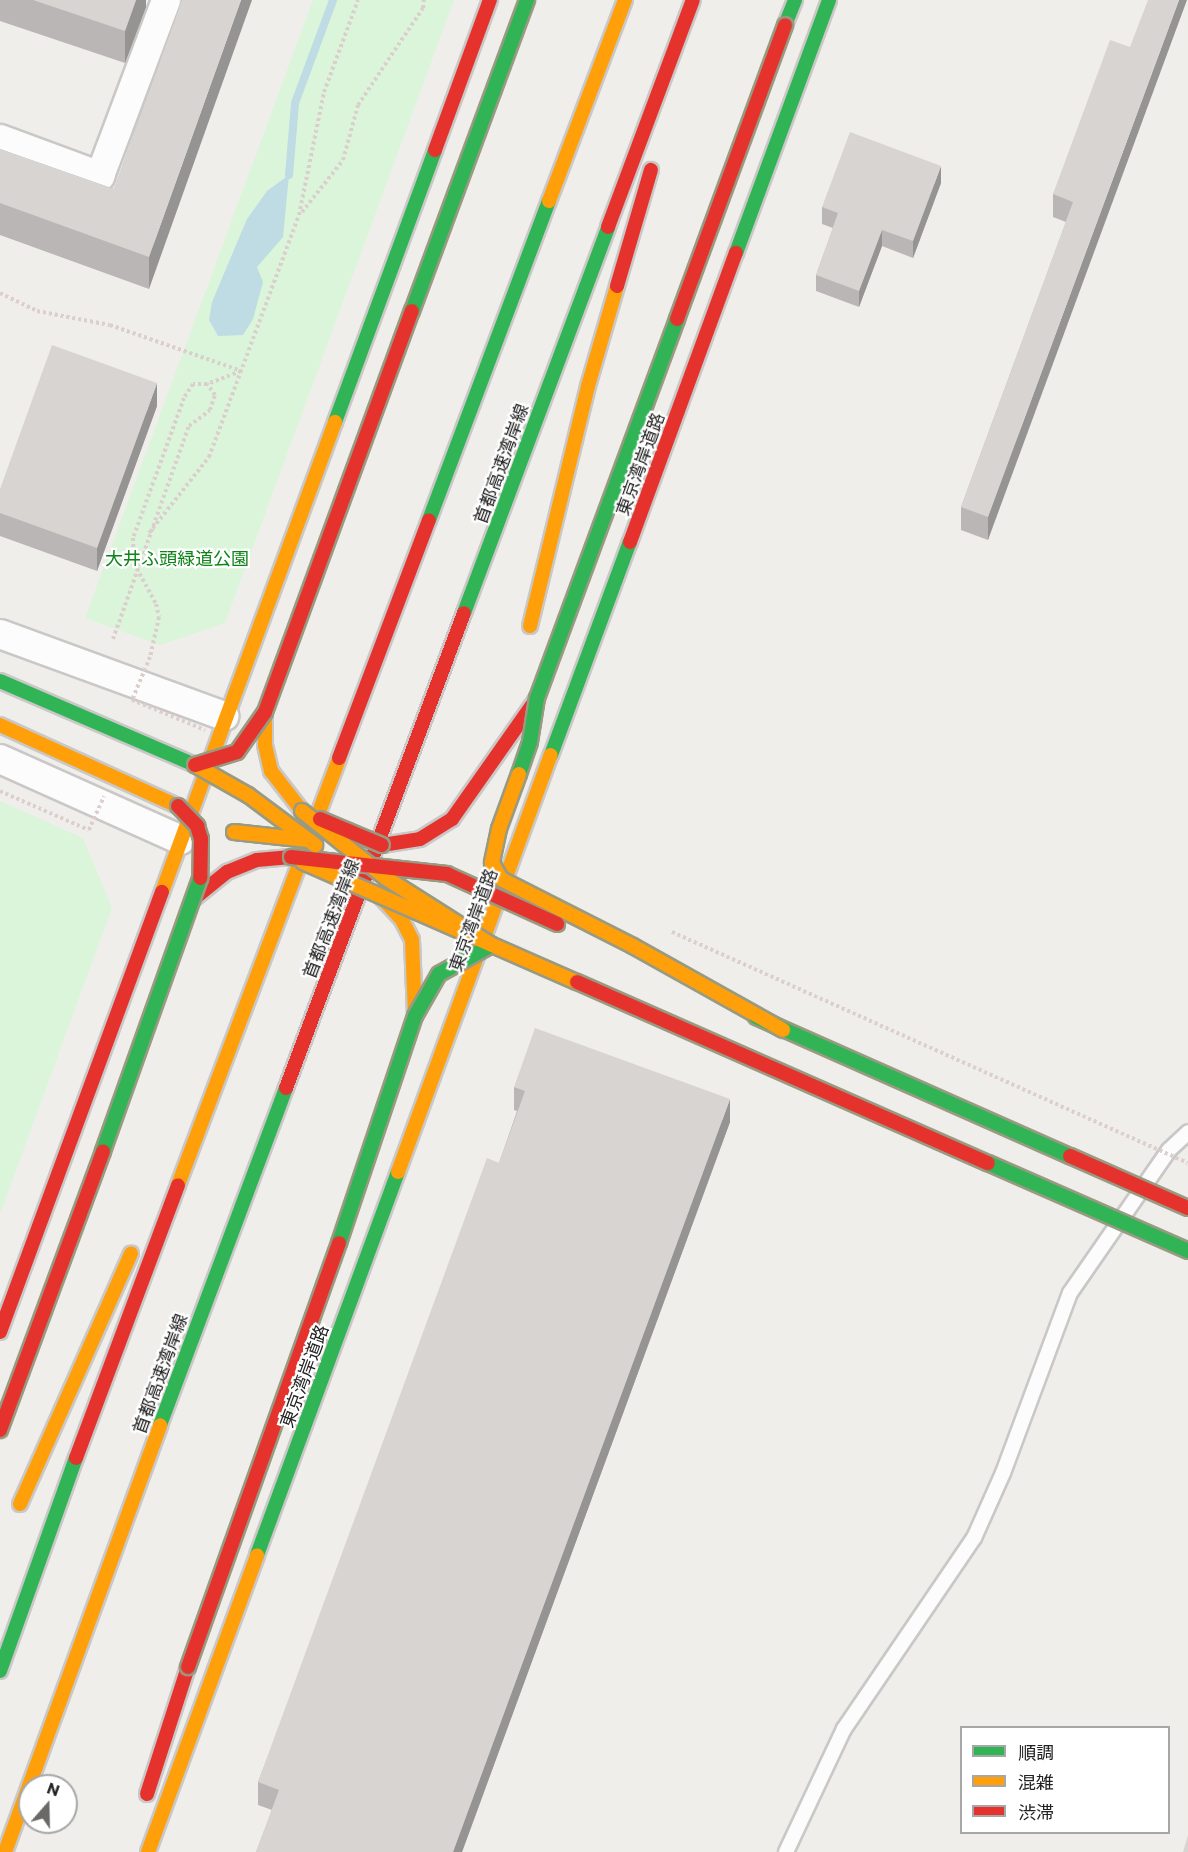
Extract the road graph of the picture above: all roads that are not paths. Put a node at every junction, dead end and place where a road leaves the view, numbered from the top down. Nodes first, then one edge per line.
1 (166, 0) edge
2 (490, 0) edge
3 (526, 0) edge
4 (625, 0) edge
5 (693, 0) edge
6 (795, 0) edge
7 (829, 0) edge
8 (667, 114) dead end
9 (0, 139) edge
10 (654, 159) dead end
11 (530, 626) dead end
12 (0, 634) edge
13 (0, 681) edge
14 (537, 698) junction
15 (265, 712) junction
16 (0, 725) edge
17 (218, 725) junction
18 (0, 759) edge
19 (195, 765) junction
20 (178, 806) junction
21 (302, 812) junction
22 (234, 832) junction
23 (181, 840) junction
24 (310, 840) junction
25 (343, 844) junction
26 (382, 845) junction
27 (291, 857) junction
28 (337, 862) junction
29 (371, 866) junction
30 (447, 874) junction
31 (380, 896) junction
32 (196, 897) junction
33 (492, 945) junction
34 (245, 1006) junction
35 (416, 1016) junction
36 (783, 1030) junction
37 (1188, 1132) edge
38 (160, 1189) dead end
39 (1188, 1208) edge
40 (135, 1243) dead end
41 (1188, 1251) edge
42 (0, 1332) edge
43 (0, 1431) edge
44 (20, 1504) dead end
45 (0, 1671) edge
46 (141, 1813) dead end
47 (5, 1852) edge
48 (148, 1852) edge
49 (786, 1852) edge

1 - 9 street
2 - 17 main road
3 - 15 main road, bridge
4 - 34 main road
5 - 8 main road
5 - 47 main road, 首都高速湾岸線
6 - 14 main road, bridge
7 - 48 main road, 東京湾岸道路
10 - 11 main road
12 - 17 street
13 - 19 main road
14 - 26 main road
14 - 36 main road, bridge
15 - 19 main road, bridge
15 - 21 main road
16 - 20 main road
17 - 23 main road
18 - 23 street
19 - 21 main road, bridge
19 - 24 main road, bridge
20 - 22 main road, bridge
20 - 32 main road, bridge
21 - 25 main road, bridge
21 - 26 main road, bridge
22 - 24 main road, bridge
22 - 27 main road, bridge
23 - 42 main road
24 - 25 main road, bridge
24 - 28 main road, bridge
25 - 26 main road, bridge
25 - 29 main road, bridge
26 - 30 main road, bridge
27 - 28 main road, bridge
27 - 31 main road, bridge
27 - 32 main road
28 - 29 main road, bridge
28 - 31 main road, bridge
29 - 30 main road, bridge
29 - 33 main road, bridge
30 - 36 main road, bridge
31 - 33 main road, bridge
31 - 35 main road, bridge
32 - 43 main road, bridge
33 - 35 main road, bridge
33 - 41 main road, bridge
34 - 38 main road
34 - 45 main road
35 - 46 main road, bridge
36 - 39 main road, bridge
37 - 49 lane
40 - 44 main road

